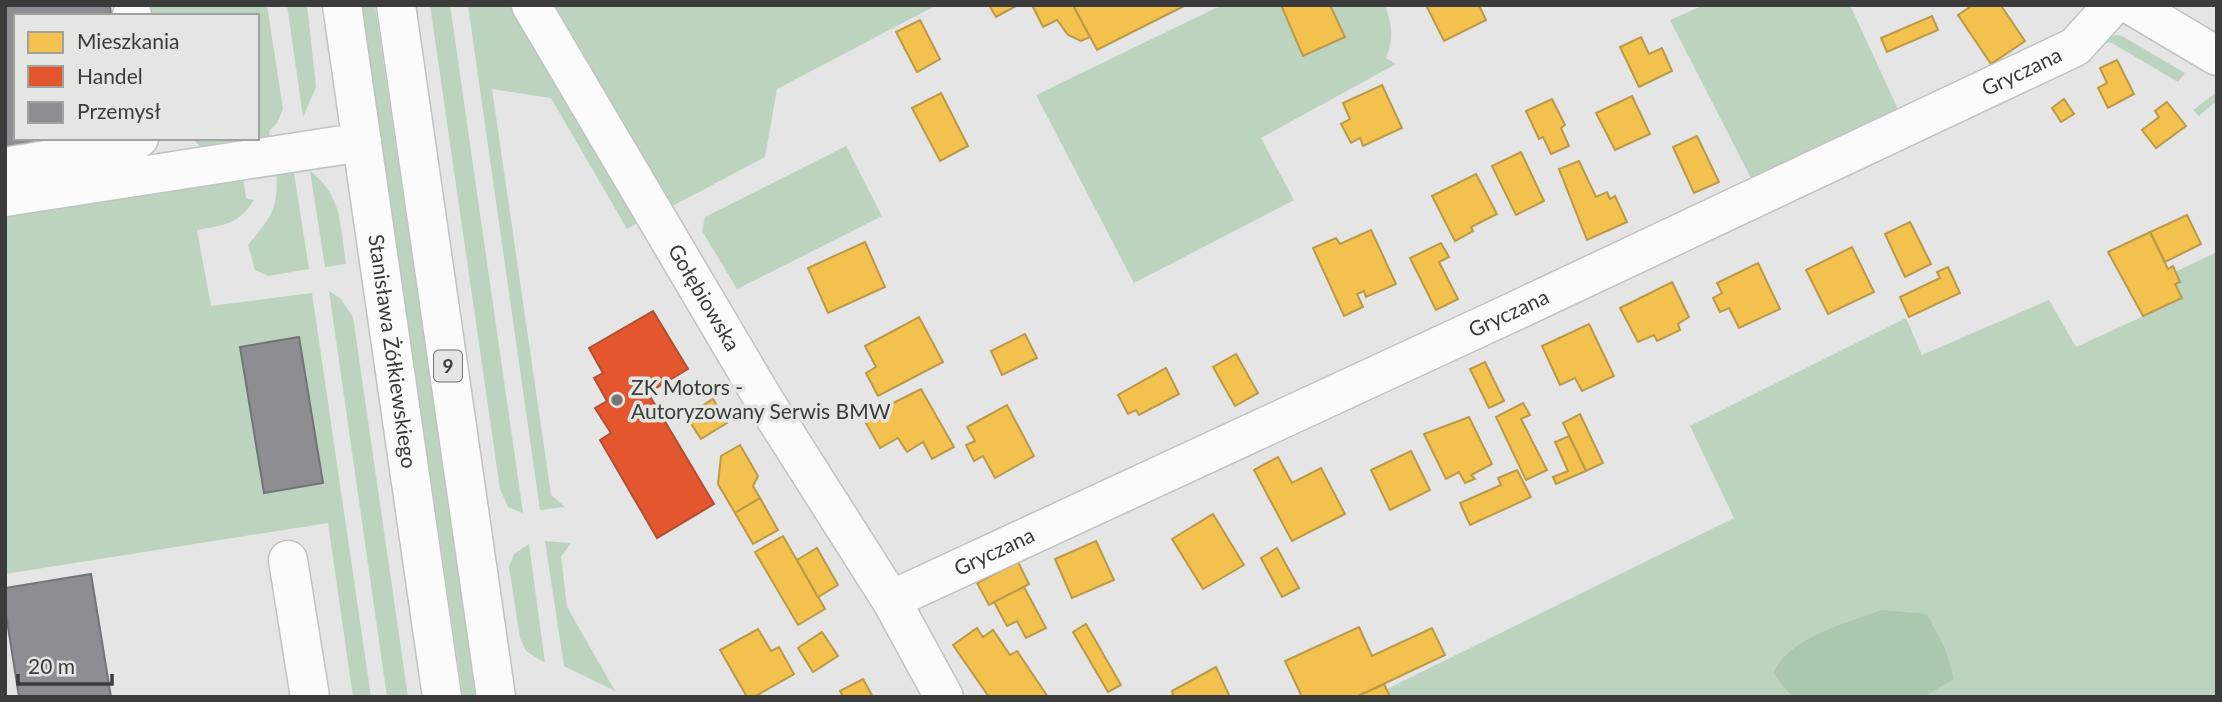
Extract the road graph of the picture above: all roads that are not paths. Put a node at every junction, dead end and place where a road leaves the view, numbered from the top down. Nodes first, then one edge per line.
1 (342, 5) edge
2 (396, 5) edge
3 (531, 5) edge
4 (2113, 5) edge
5 (2130, 5) edge
6 (2217, 56) edge
7 (136, 140) edge
8 (362, 142) junction
9 (5, 167) edge
10 (5, 197) edge
11 (288, 560) dead end
12 (891, 600) junction
13 (310, 697) edge
14 (442, 697) edge
15 (496, 697) edge
16 (944, 697) edge

1 - 8 street, Stanisława Żółkiewskiego
2 - 15 street, 9
3 - 12 street, Gołębiowska
4 - 12 street, Gryczana
5 - 6 street
7 - 9 street
8 - 10 street
8 - 14 street, Stanisława Żółkiewskiego
11 - 13 street
12 - 16 street, Gołębiowska

